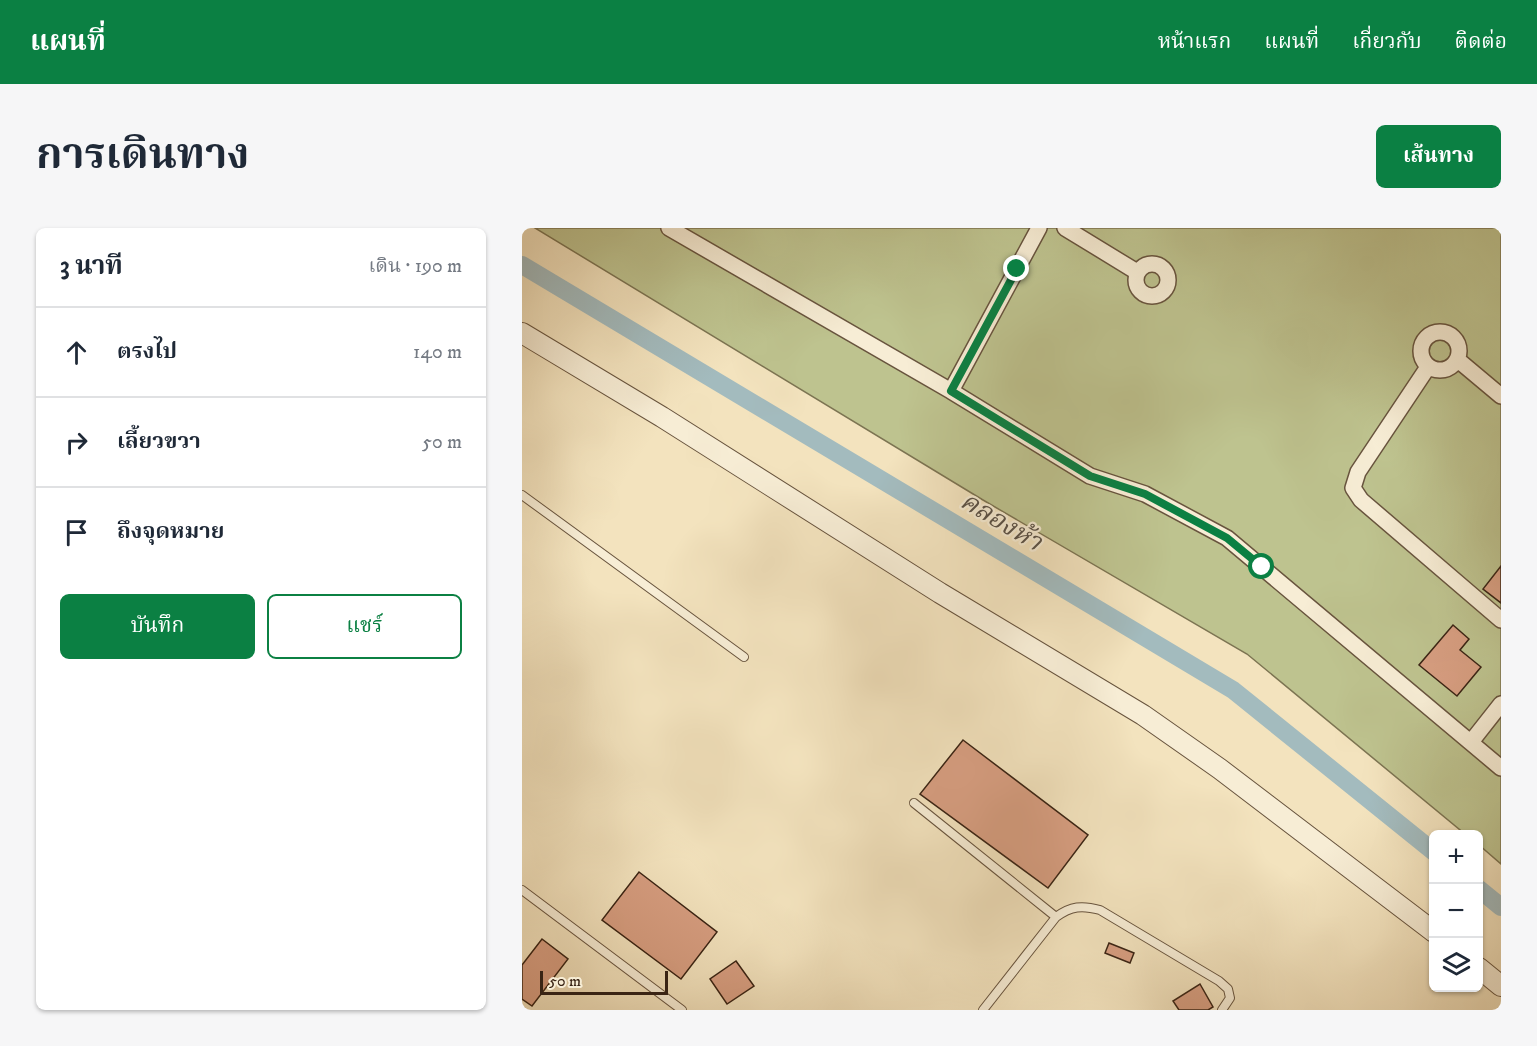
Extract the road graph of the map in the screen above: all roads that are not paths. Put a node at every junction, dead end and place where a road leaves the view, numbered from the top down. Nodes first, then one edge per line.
1 (669, 228) edge
2 (1039, 228) edge
3 (1065, 228) edge
4 (1137, 272) dead end
5 (522, 333) edge
6 (1458, 360) junction
7 (1428, 368) junction
8 (951, 391) junction
9 (1501, 396) edge
10 (522, 495) edge
11 (1501, 620) edge
12 (744, 657) dead end
13 (1501, 704) edge
14 (1472, 742) junction
15 (1501, 768) edge
16 (914, 803) dead end
17 (522, 890) edge
18 (1056, 917) junction
19 (1429, 928) edge
20 (1483, 971) edge
21 (1501, 986) edge
22 (682, 1010) edge
23 (983, 1010) edge
24 (1222, 1010) edge

1 - 8 street
2 - 8 street
3 - 4 street
5 - 19 street
6 - 7 street
6 - 7 street
6 - 9 street
7 - 11 street
8 - 14 street
10 - 12 lane
13 - 14 street
14 - 15 street
16 - 18 lane
17 - 22 lane
18 - 23 lane
18 - 24 lane
20 - 21 street

